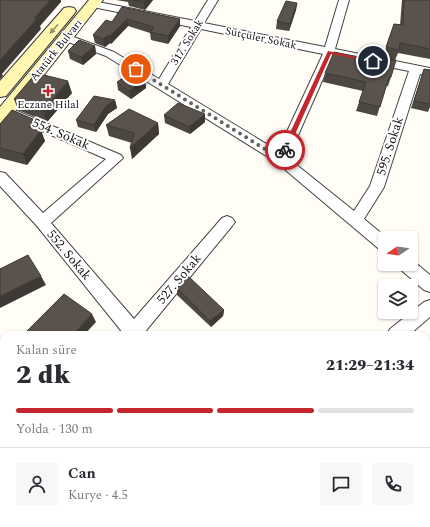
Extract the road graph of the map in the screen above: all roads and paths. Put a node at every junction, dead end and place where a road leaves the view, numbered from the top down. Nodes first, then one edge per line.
1 (213, 0) edge
2 (344, 0) edge
3 (90, 1) edge
4 (198, 25) junction
5 (67, 38) junction
6 (329, 52) junction
7 (416, 69) junction
8 (430, 72) edge
9 (162, 84) junction
10 (0, 92) edge
11 (3, 115) edge
12 (281, 159) junction
13 (0, 177) edge
14 (356, 220) junction
15 (42, 222) junction
16 (227, 222) dead end
17 (378, 239) edge
18 (414, 271) edge
19 (430, 285) edge
20 (430, 307) edge
21 (131, 331) edge
22 (136, 331) edge
23 (401, 331) edge

1 - 4 street, 317. Sokak
2 - 6 street
3 - 4 street, Sütçüler Sokak
3 - 5 main road, Atatürk Bulvarı
3 -> 10 main road, Atatürk Bulvarı
4 - 6 street, Sütçüler Sokak
4 - 9 street, 317. Sokak
5 - 9 street
5 - 11 main road, Atatürk Bulvarı
6 - 7 street, Sütçüler Sokak
6 - 12 street
7 - 8 street, Sütçüler Sokak
7 - 14 street, 595. Sokak
9 - 12 street
11 - 15 street, 554. Sokak
12 - 14 street
13 - 15 street, 552. Sokak
14 - 17 street
15 - 21 street, 552. Sokak
16 - 22 street, 527. Sokak
18 - 19 street
20 - 23 street

